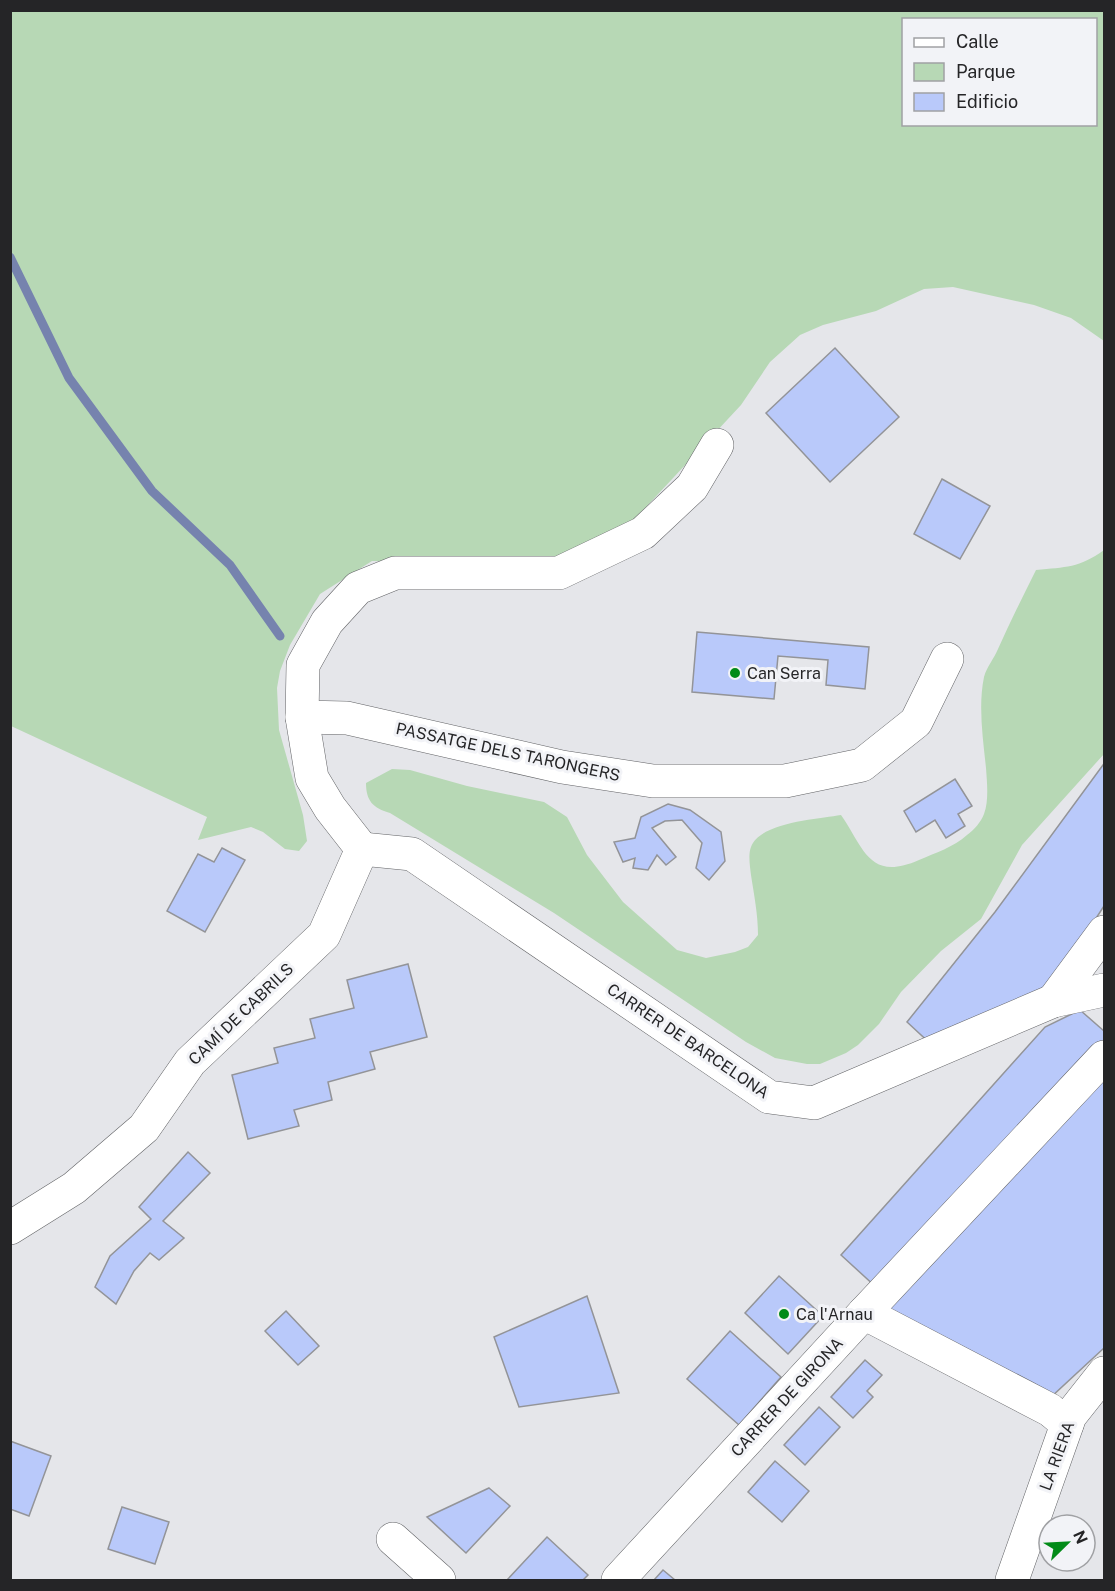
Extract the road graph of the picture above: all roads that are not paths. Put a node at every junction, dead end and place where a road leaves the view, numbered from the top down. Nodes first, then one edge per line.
1 (717, 445) dead end
2 (947, 659) dead end
3 (302, 717) junction
4 (362, 849) junction
5 (1104, 932) edge
6 (1104, 990) edge
7 (1053, 1001) junction
8 (1104, 1057) edge
9 (10, 1228) edge
10 (864, 1313) junction
11 (1104, 1373) edge
12 (1067, 1424) junction
13 (393, 1539) dead end
14 (439, 1581) edge
15 (618, 1581) edge
16 (1012, 1581) edge

1 - 3 street
2 - 3 street, PASSATGE DELS TARONGERS
3 - 4 street
4 - 7 street, CARRER DE BARCELONA
4 - 9 street, CAMÍ DE CABRILS
5 - 7 street
6 - 7 street, CARRER DE BARCELONA
8 - 10 street, CARRER DE GIRONA
10 - 12 street
10 - 15 street, CARRER DE GIRONA
11 - 12 street, LA RIERA
12 - 16 street, LA RIERA
13 - 14 street

